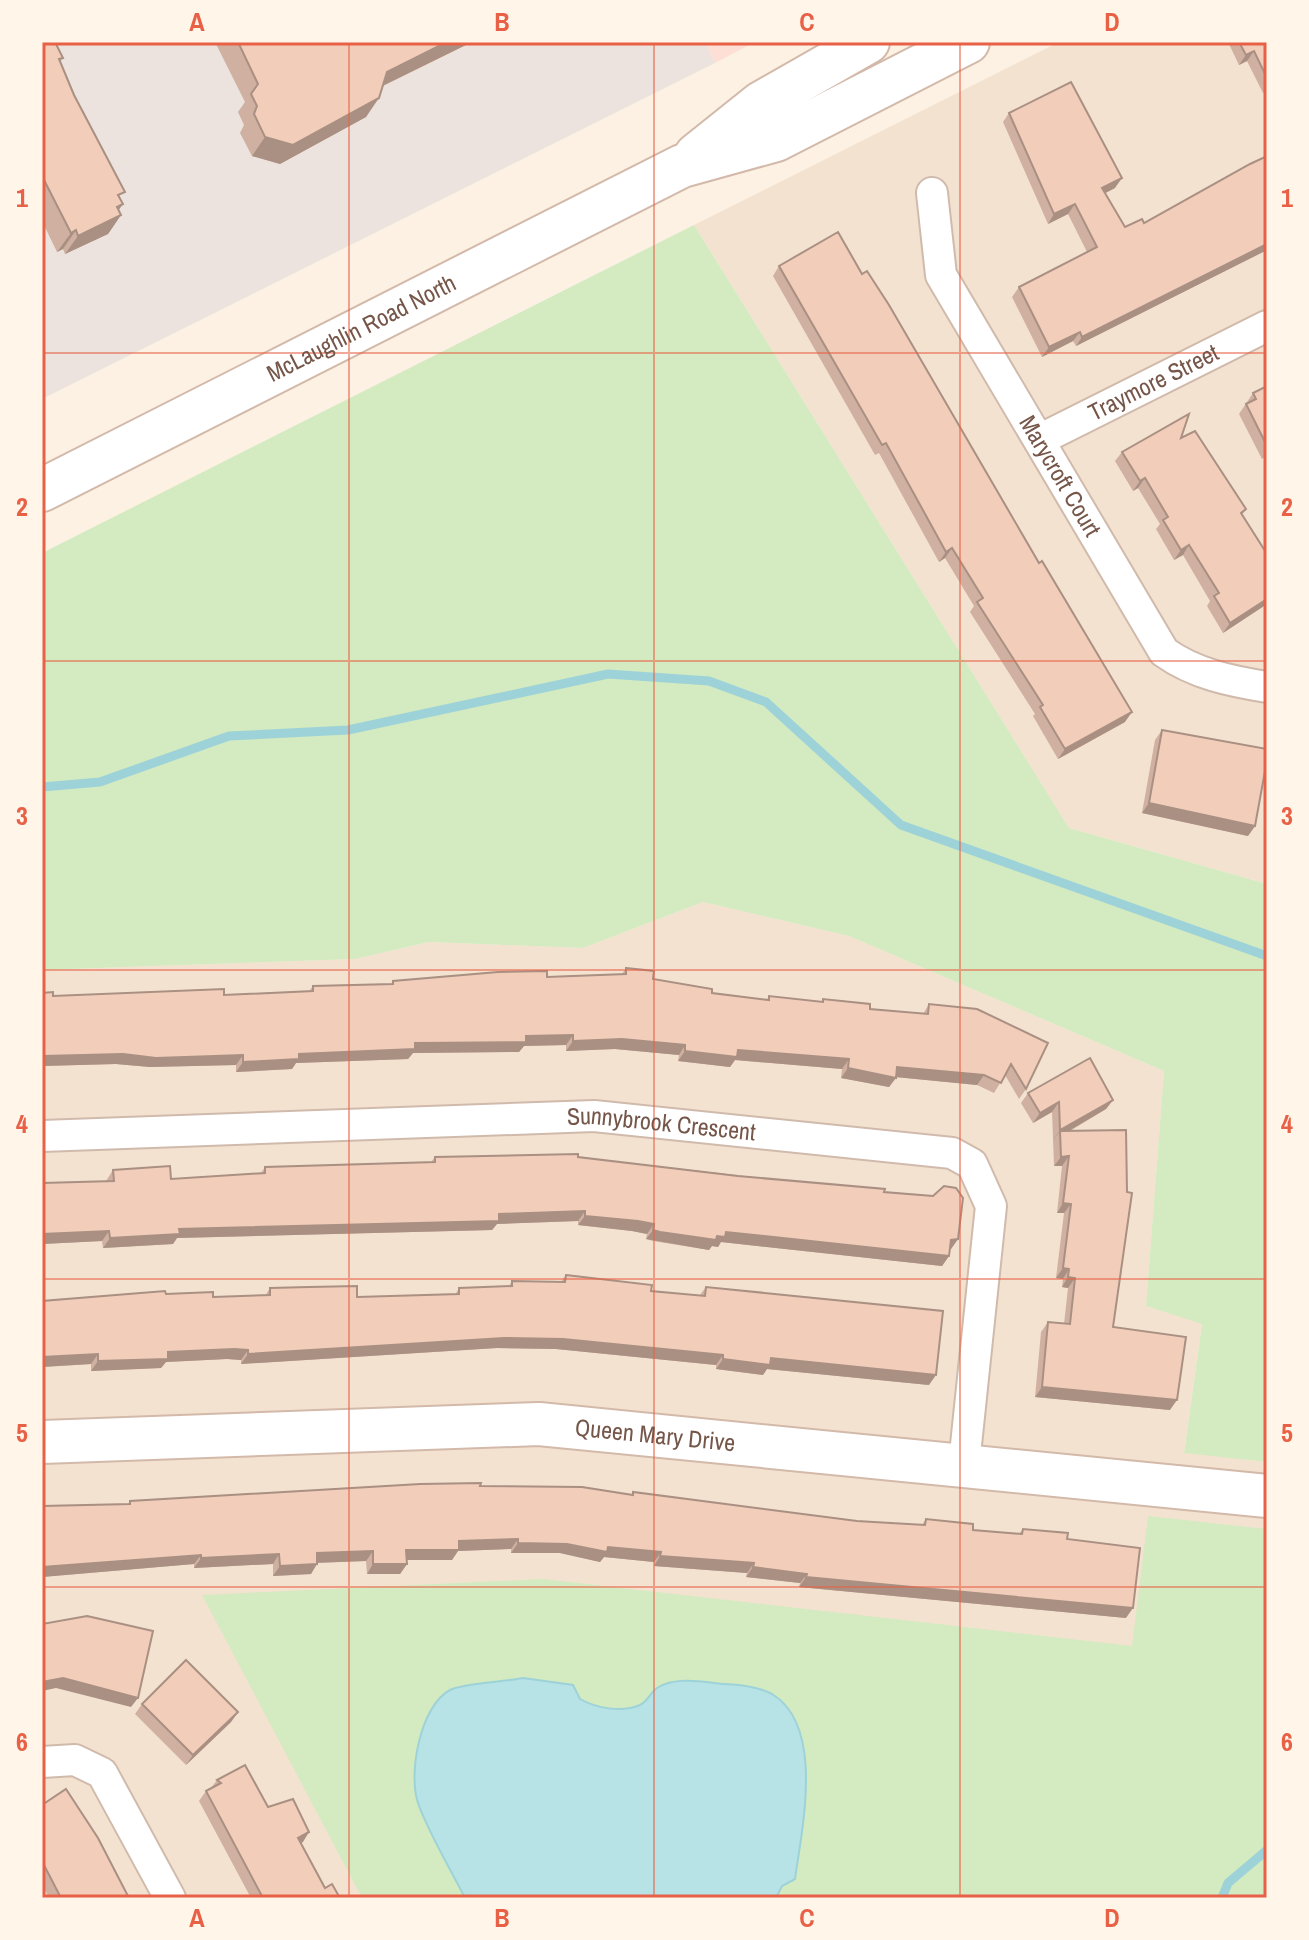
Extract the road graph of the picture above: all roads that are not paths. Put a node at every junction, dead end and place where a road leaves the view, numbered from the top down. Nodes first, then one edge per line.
1 (868, 42) edge
2 (968, 42) edge
3 (682, 166) junction
4 (932, 193) dead end
5 (1267, 326) edge
6 (1039, 440) junction
7 (42, 490) edge
8 (1267, 687) edge
9 (42, 1136) edge
10 (42, 1442) edge
11 (964, 1464) junction
12 (1267, 1496) edge
13 (42, 1762) edge
14 (170, 1898) edge

1 - 3 main road, McLaughlin Road North
2 - 3 main road, McLaughlin Road North
3 - 7 main road, McLaughlin Road North
4 - 6 street, Marycroft Court
5 - 6 street, Traymore Street
6 - 8 street, Marycroft Court
9 - 11 street, Sunnybrook Crescent
10 - 11 main road, Queen Mary Drive
11 - 12 main road, Queen Mary Drive
13 - 14 street

